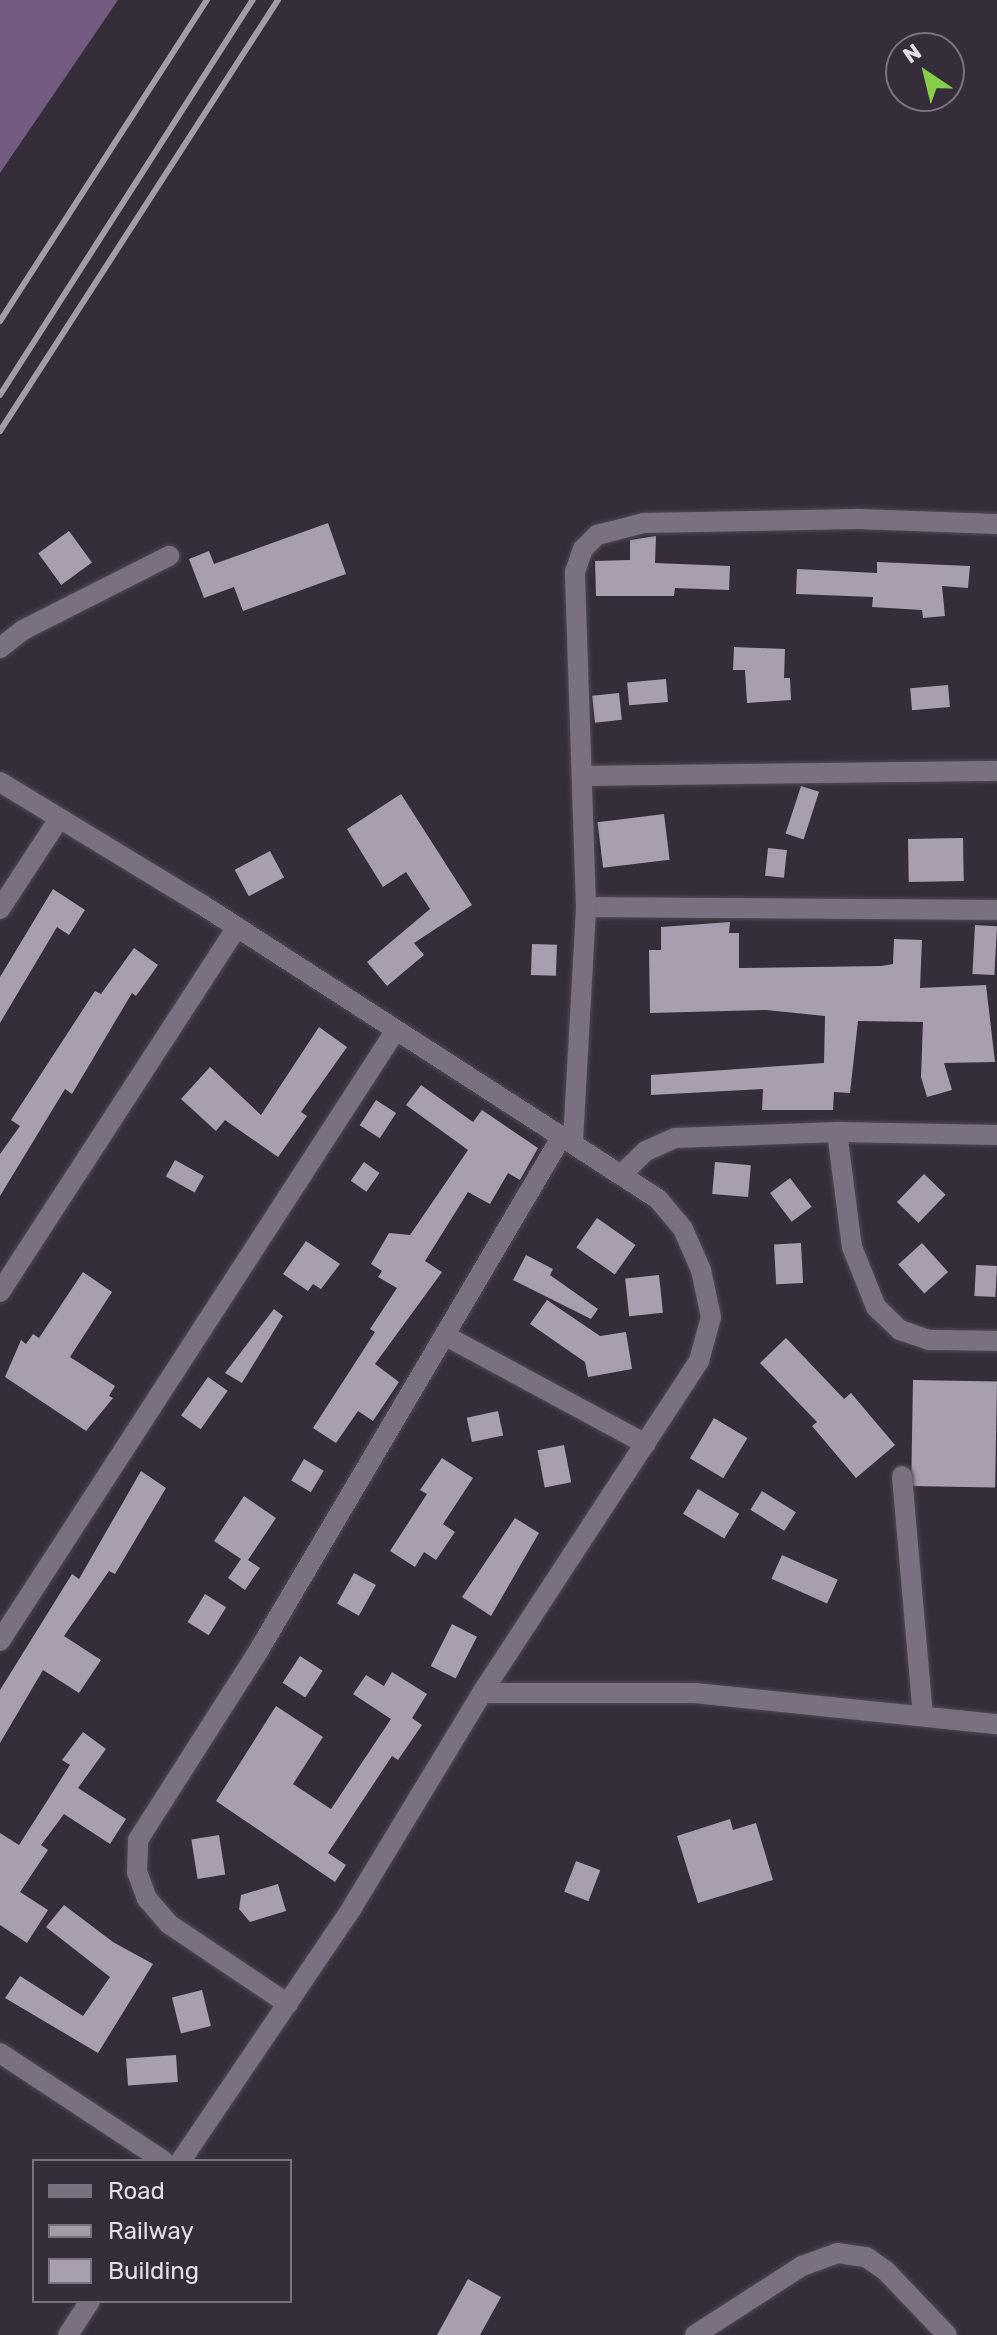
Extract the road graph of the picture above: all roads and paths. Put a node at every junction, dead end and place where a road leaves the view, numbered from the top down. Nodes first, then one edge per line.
1 (997, 524) edge
2 (169, 556) dead end
3 (0, 648) edge
4 (997, 771) edge
5 (586, 776) junction
6 (0, 782) edge
7 (59, 819) junction
8 (586, 907) junction
9 (0, 909) edge
10 (997, 910) edge
11 (237, 927) junction
12 (394, 1033) junction
13 (837, 1132) junction
14 (997, 1135) edge
15 (568, 1138) junction
16 (623, 1173) junction
17 (0, 1292) edge
18 (446, 1336) junction
19 (997, 1341) edge
20 (646, 1444) junction
21 (902, 1476) dead end
22 (0, 1641) edge
23 (482, 1693) junction
24 (923, 1715) junction
25 (997, 1724) edge
26 (288, 2004) junction
27 (0, 2053) edge
28 (161, 2159) edge
29 (182, 2159) edge
30 (89, 2303) edge
31 (68, 2335) edge
32 (695, 2335) edge
33 (947, 2335) edge

1 - 5 street
2 - 3 street
4 - 5 street
5 - 8 street
6 - 7 street
7 - 9 street
7 - 11 street
8 - 10 street
8 - 15 street
11 - 12 street
11 - 17 street
12 - 15 street
12 - 22 street
13 - 14 street
13 - 16 street
13 - 19 street
15 - 16 street
15 - 18 street
16 - 20 street
18 - 20 street
18 - 26 street
20 - 23 street
21 - 24 street
23 - 24 street
23 - 26 street
24 - 25 street
26 - 29 street
27 - 28 street
30 - 31 street
32 - 33 street

